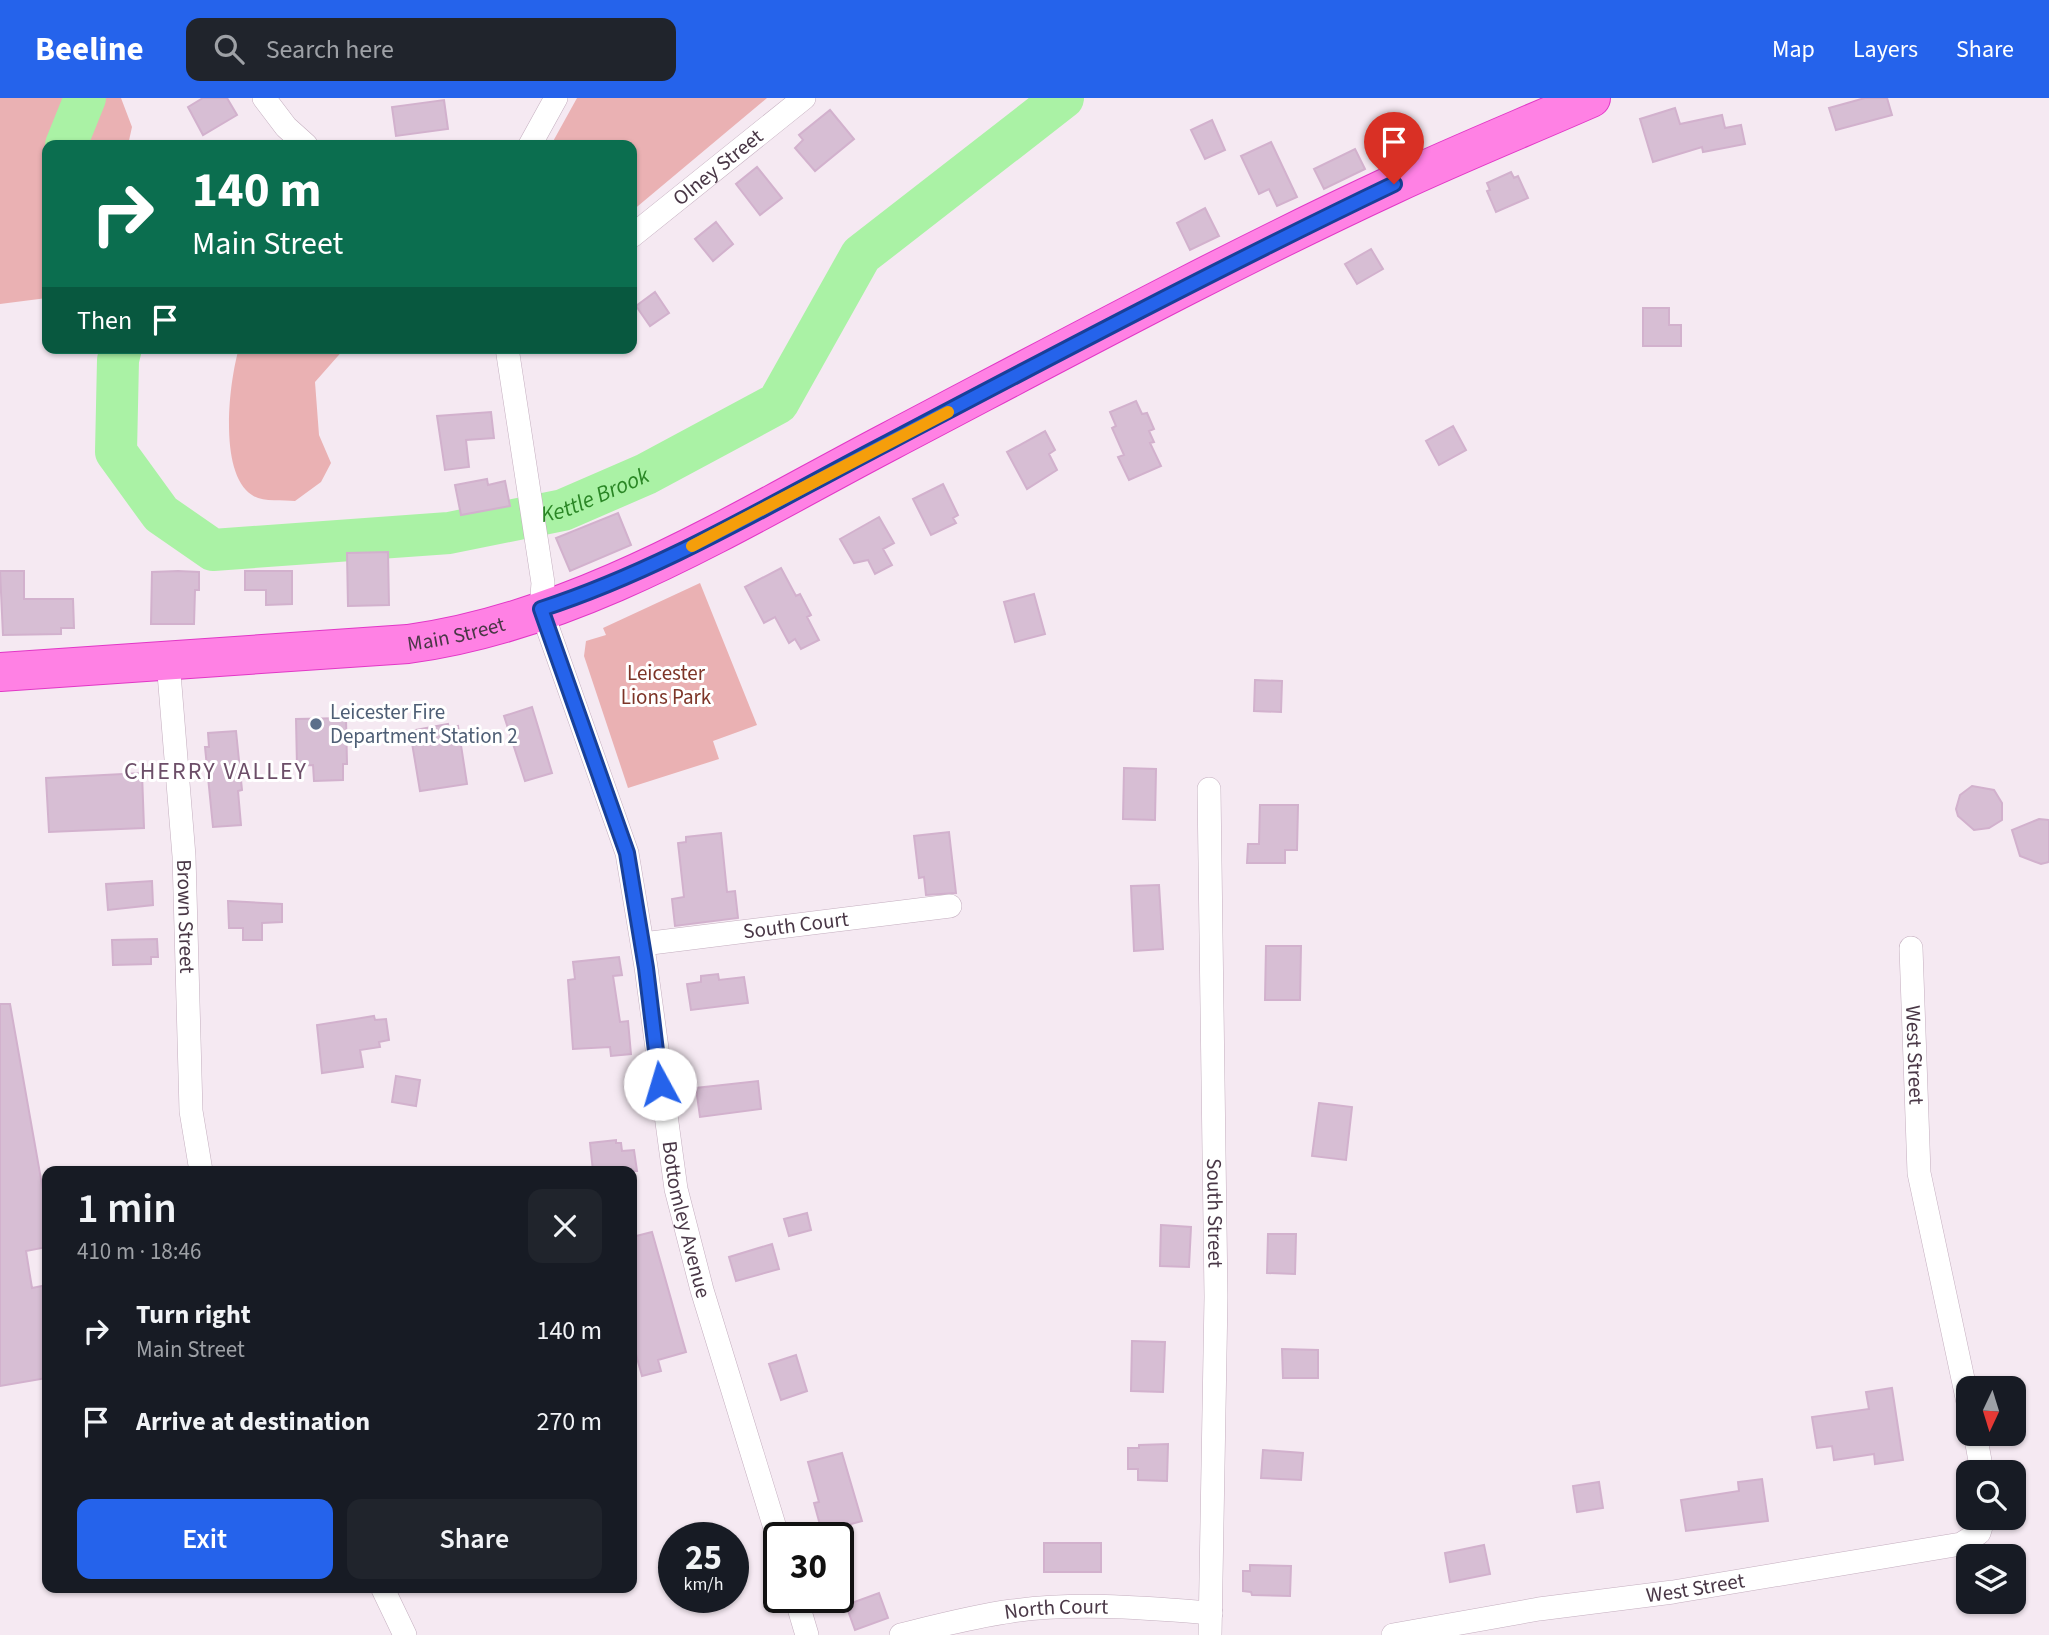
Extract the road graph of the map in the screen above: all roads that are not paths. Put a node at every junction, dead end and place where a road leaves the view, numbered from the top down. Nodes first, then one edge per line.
1 (264, 98) edge
2 (556, 98) edge
3 (804, 98) edge
4 (1591, 98) edge
5 (300, 140) edge
6 (533, 140) edge
7 (637, 232) edge
8 (508, 354) edge
9 (524, 354) edge
10 (513, 382) junction
11 (541, 609) junction
12 (168, 661) junction
13 (0, 673) edge
14 (1209, 789) dead end
15 (950, 906) dead end
16 (643, 944) junction
17 (1911, 948) dead end
18 (200, 1166) edge
19 (1962, 1376) edge
20 (773, 1522) edge
21 (1980, 1530) edge
22 (385, 1593) edge
23 (800, 1613) edge
24 (1211, 1624) edge
25 (405, 1635) edge
26 (807, 1635) edge
27 (901, 1635) edge
28 (1393, 1635) edge

1 - 5 street
2 - 6 street
3 - 7 street, Olney Street
4 - 11 highway, Main Street
8 - 10 street
9 - 10 street
10 - 11 street
11 - 12 highway, Main Street
11 - 16 street, Bottomley Avenue
12 - 13 highway, Main Street
12 - 18 street, Brown Street
14 - 24 street, South Street
15 - 16 street, South Court
16 - 20 street, Bottomley Avenue
17 - 19 street, West Street
21 - 28 street, West Street
22 - 25 street
23 - 26 street
24 - 27 street, North Court

